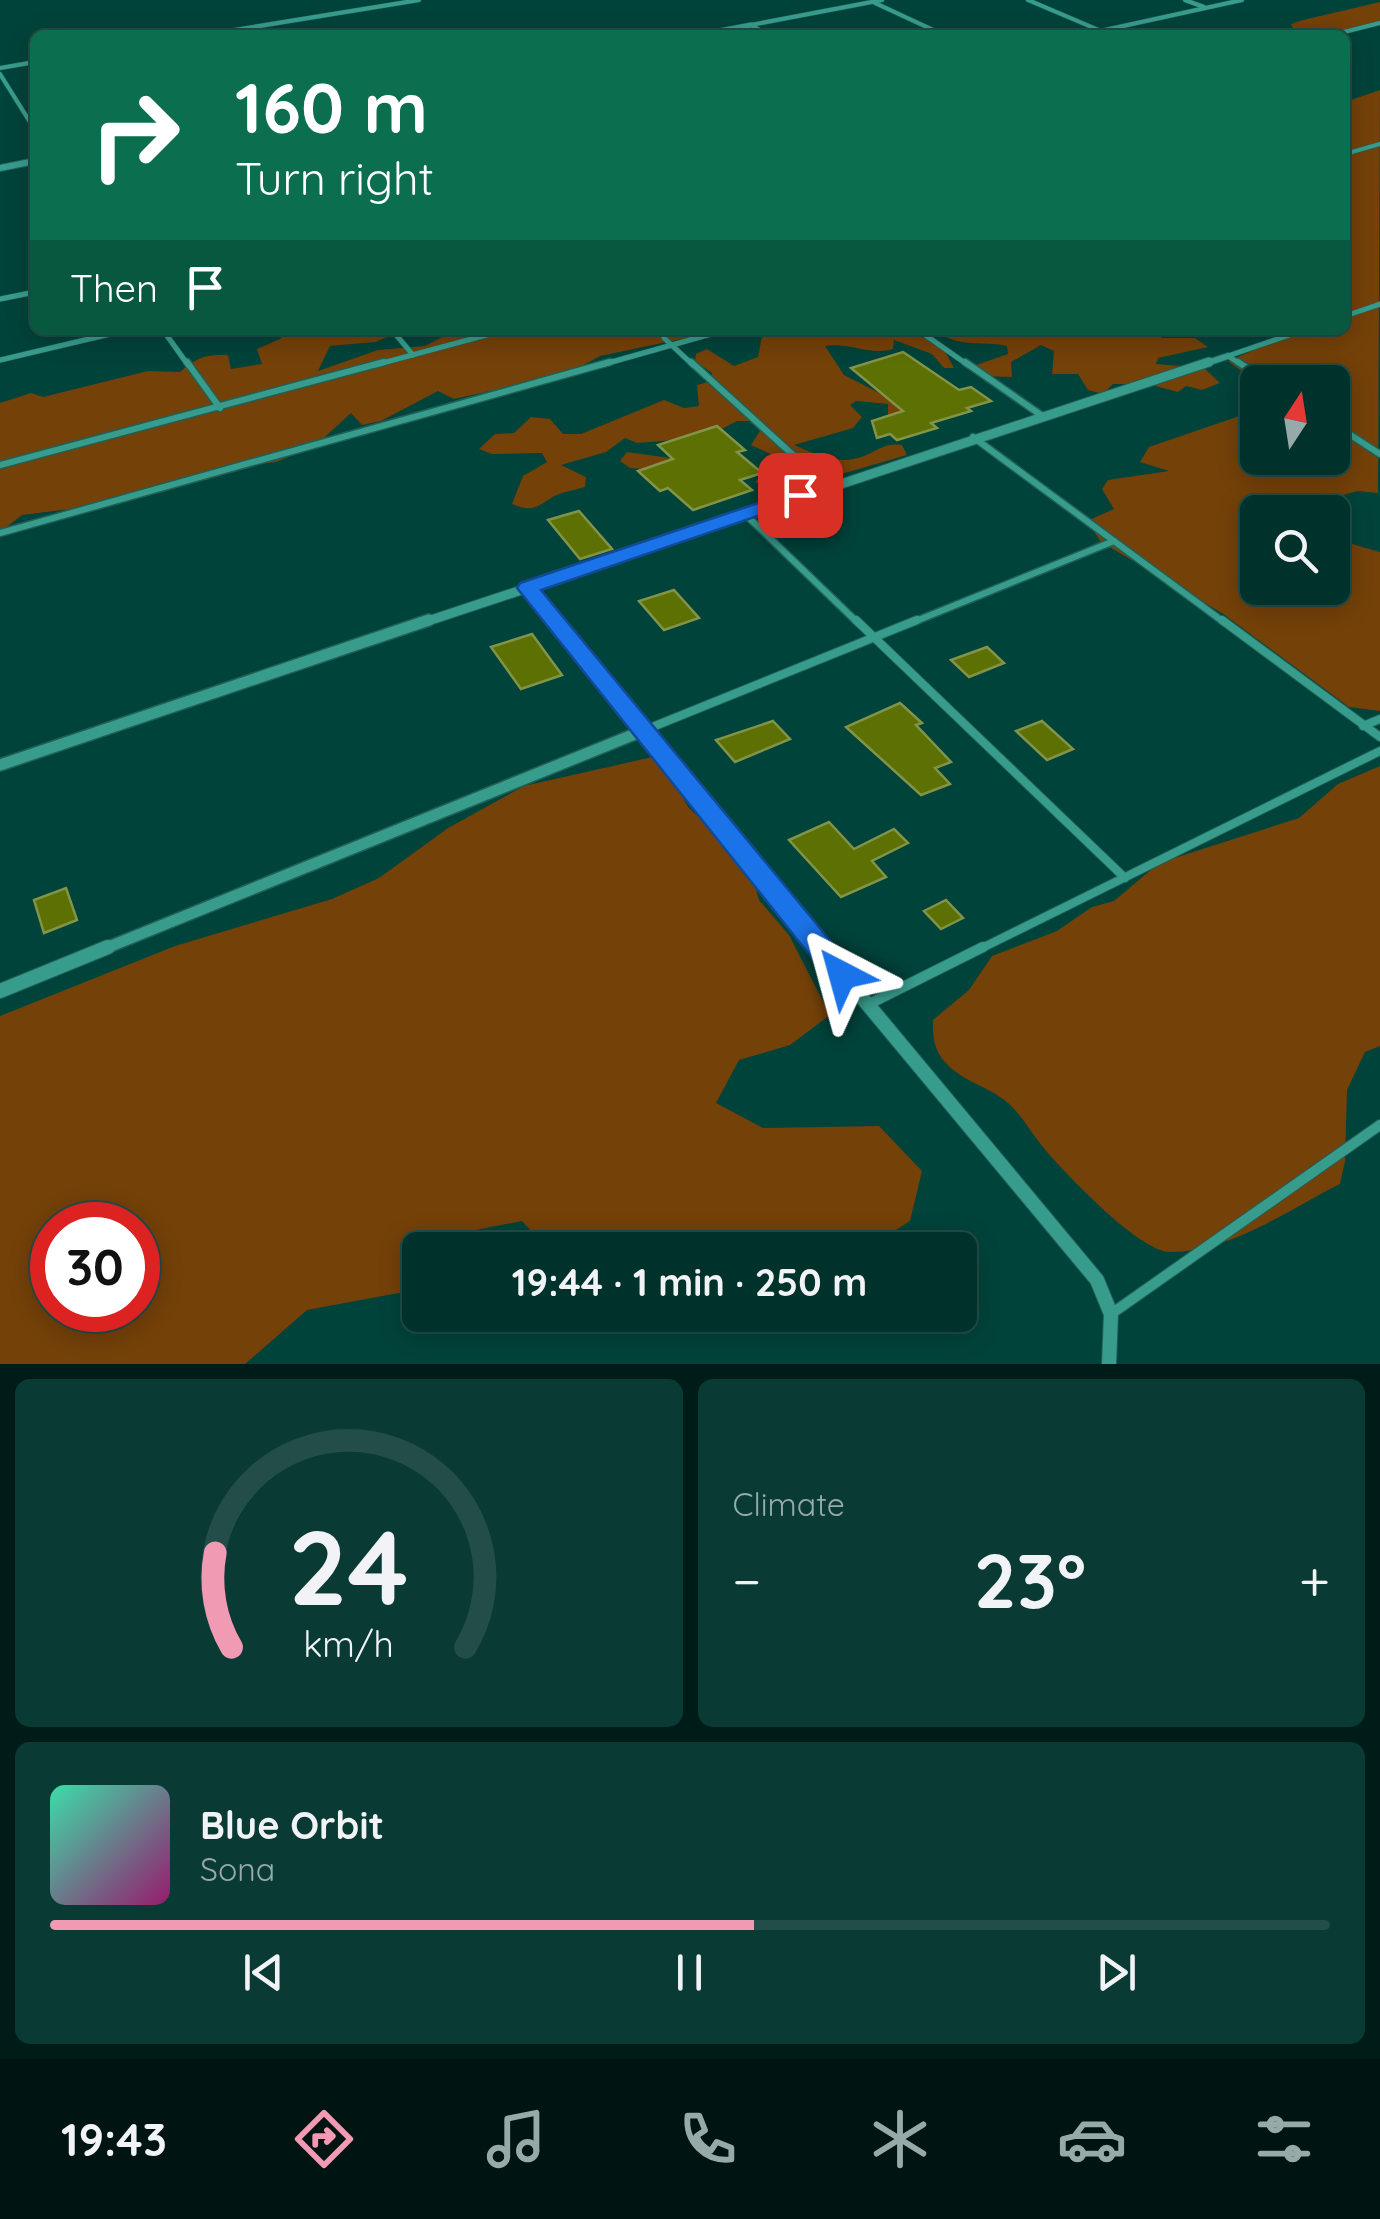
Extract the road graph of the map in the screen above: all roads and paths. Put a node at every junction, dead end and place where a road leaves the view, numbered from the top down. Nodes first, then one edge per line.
1 (419, 0) edge
2 (882, 0) edge
3 (1028, 0) edge
4 (1185, 0) edge
5 (1242, 0) edge
6 (871, 1) edge
7 (1206, 8) junction
8 (1380, 23) edge
9 (751, 25) junction
10 (235, 30) edge
11 (724, 30) edge
12 (760, 30) edge
13 (933, 30) edge
14 (1099, 30) edge
15 (1106, 30) edge
16 (1350, 30) edge
17 (30, 63) edge
18 (0, 71) edge
19 (30, 122) edge
20 (1380, 144) edge
21 (1350, 153) edge
22 (30, 163) edge
23 (0, 168) edge
24 (30, 293) edge
25 (0, 300) edge
26 (1380, 304) edge
27 (1350, 314) edge
28 (106, 335) edge
29 (167, 335) edge
30 (396, 335) edge
31 (486, 335) edge
32 (665, 335) edge
33 (707, 335) edge
34 (925, 335) edge
35 (1289, 335) edge
36 (671, 345) junction
37 (412, 355) junction
38 (1228, 356) junction
39 (0, 360) edge
40 (1243, 365) edge
41 (220, 408) junction
42 (1041, 416) junction
43 (1350, 435) edge
44 (973, 437) junction
45 (1380, 454) edge
46 (0, 465) edge
47 (828, 486) junction
48 (745, 514) junction
49 (0, 532) edge
50 (1114, 541) junction
51 (527, 588) junction
52 (874, 638) junction
53 (1380, 719) edge
54 (1363, 726) junction
55 (645, 730) junction
56 (1380, 737) edge
57 (1380, 752) edge
58 (0, 765) edge
59 (1125, 878) junction
60 (0, 991) edge
61 (866, 1005) junction
62 (1380, 1126) edge
63 (1111, 1314) junction
64 (1109, 1364) edge

1 - 10 lane
2 - 6 lane
3 - 14 lane
4 - 7 lane
5 - 7 lane
6 - 9 lane
6 - 13 lane
7 - 15 lane
8 - 16 lane
9 - 11 street
9 - 12 lane
17 - 18 lane
18 - 19 lane
20 - 21 lane
22 - 23 street
24 - 25 lane
26 - 27 lane
28 - 39 lane
29 - 41 lane
30 - 37 lane
31 - 37 lane
32 - 36 lane
33 - 36 lane
34 - 42 lane
35 - 38 lane
36 - 47 lane
36 - 49 lane
37 - 41 lane
38 - 40 lane
38 - 42 street
41 - 46 lane
42 - 44 street
43 - 45 lane
44 - 47 street
44 - 50 lane
47 - 48 street
48 - 51 street
48 - 52 lane
50 - 52 lane
50 - 54 lane
51 - 55 street
51 - 58 street
52 - 55 lane
52 - 59 lane
53 - 54 lane
54 - 56 lane
55 - 60 street
55 - 61 street
57 - 59 lane
59 - 61 lane
61 - 63 street
62 - 63 lane
63 - 64 street

